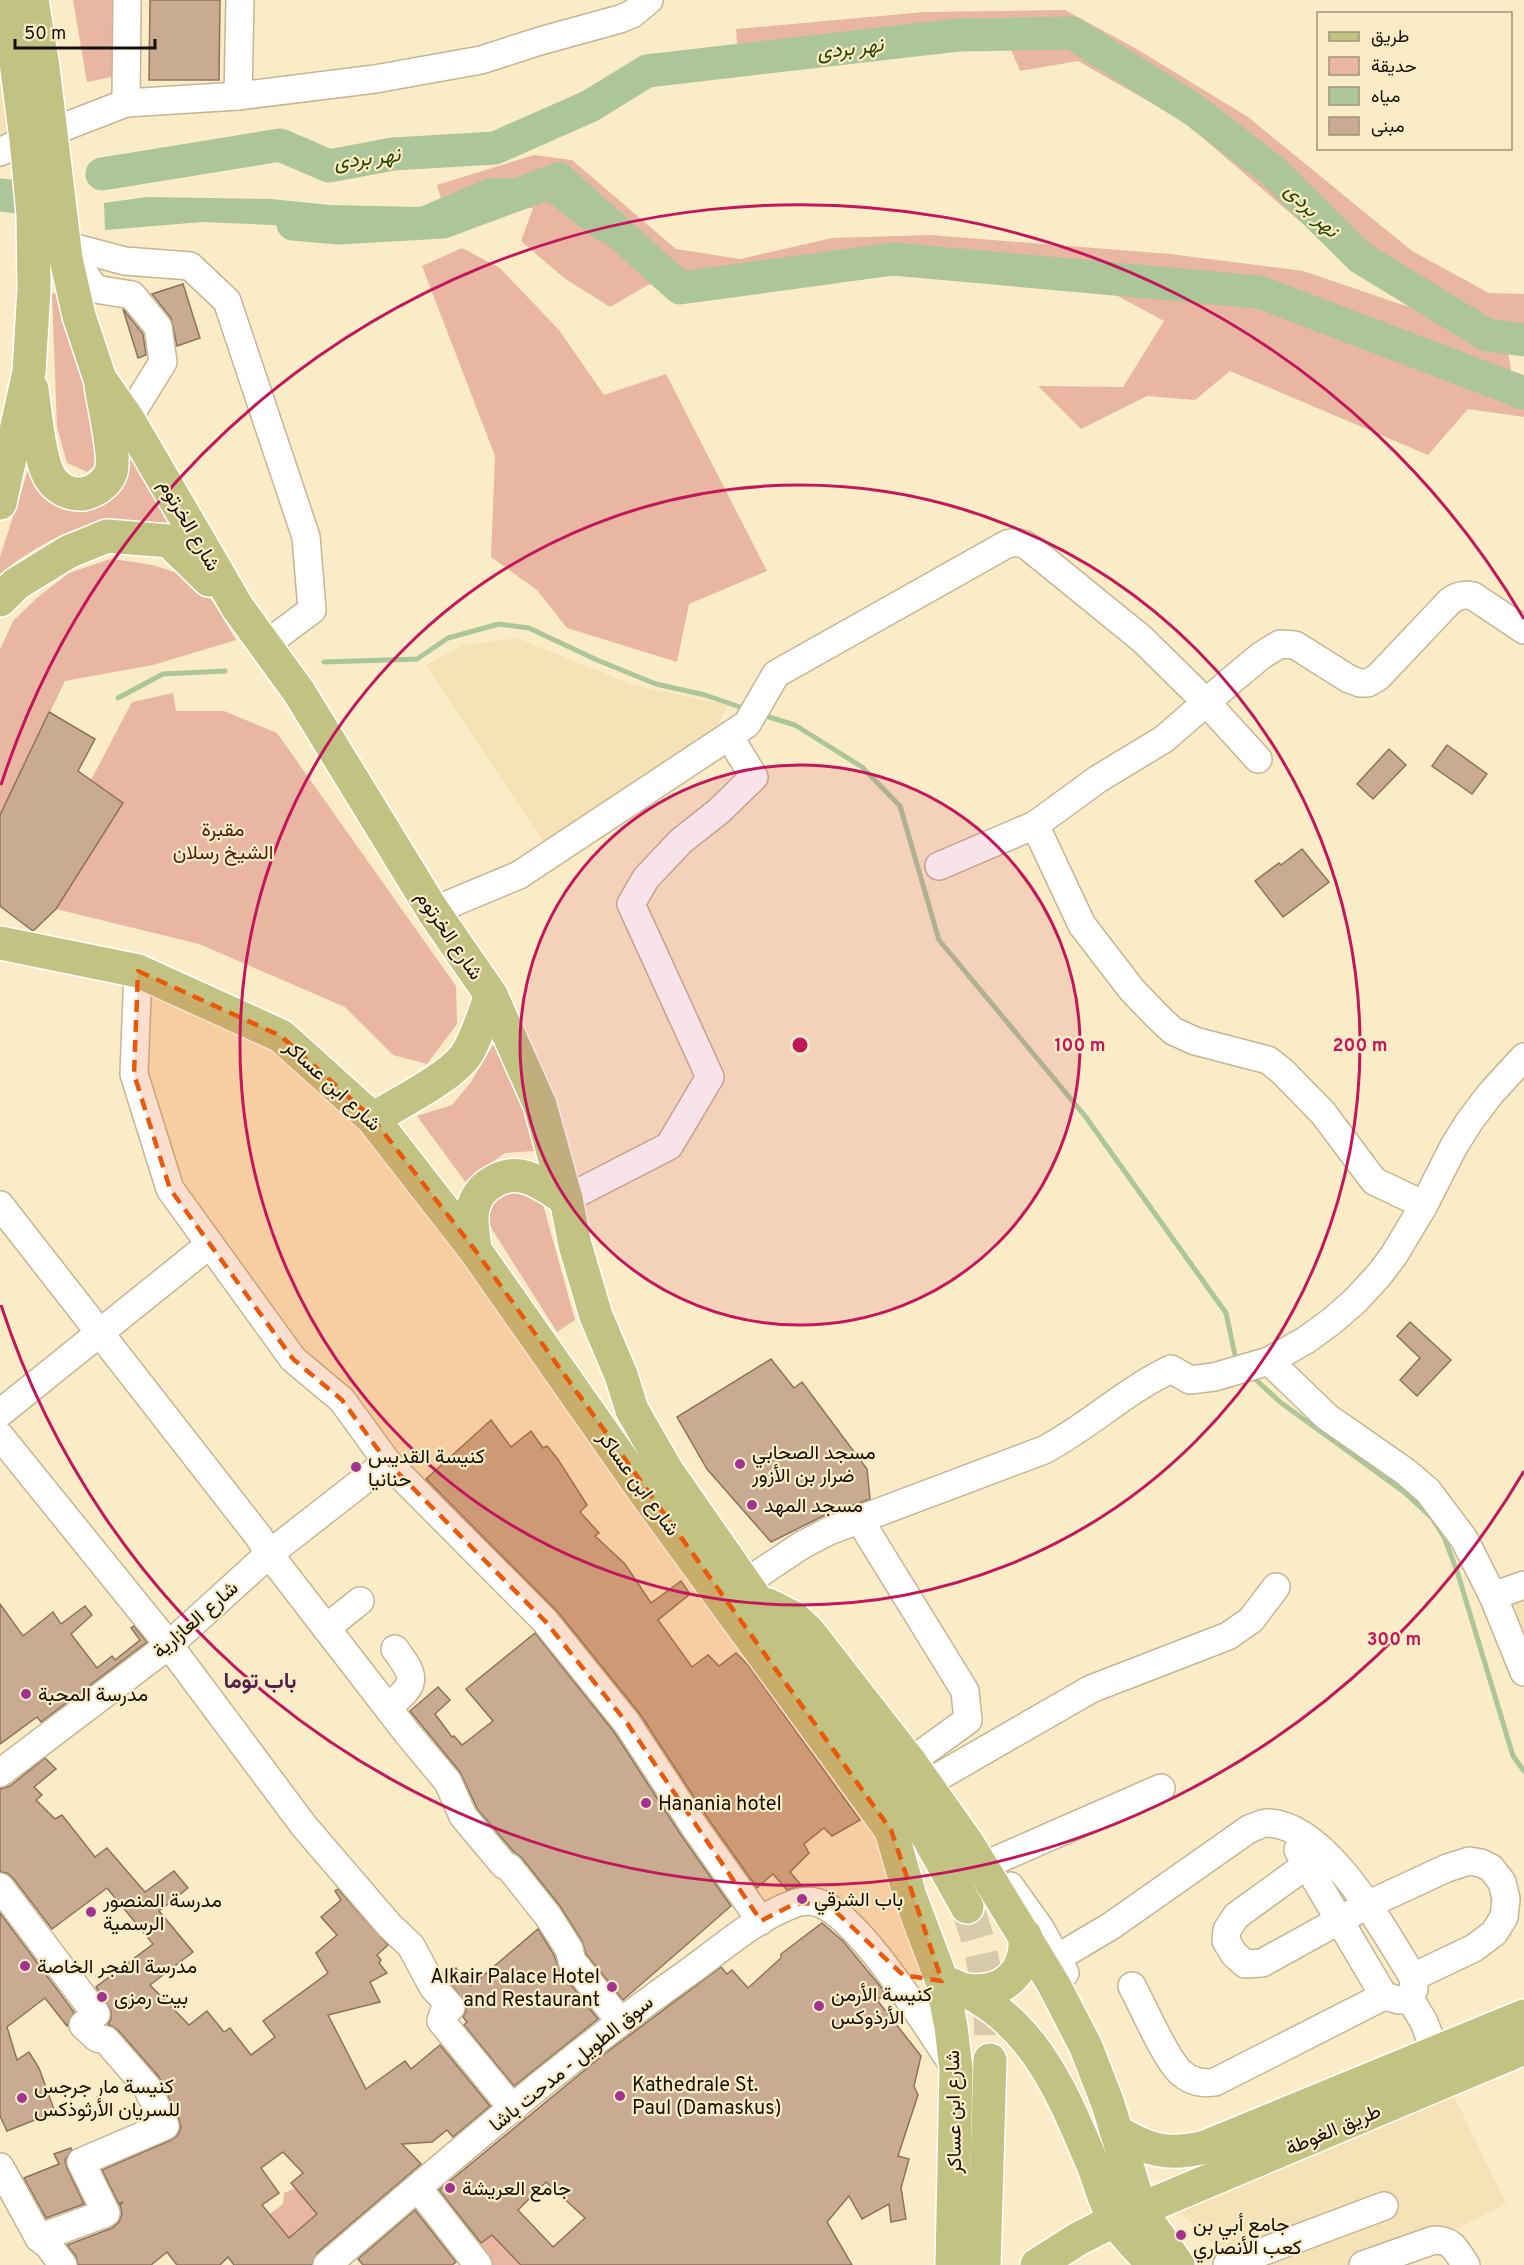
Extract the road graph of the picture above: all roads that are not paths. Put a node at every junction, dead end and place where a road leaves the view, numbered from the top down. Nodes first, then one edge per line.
1 (8, 0) edge
2 (32, 0) edge
3 (127, 0) edge
4 (240, 0) edge
5 (649, 0) edge
6 (10, 84) edge
7 (238, 96) junction
8 (126, 103) junction
9 (26, 141) edge
10 (64, 245) junction
11 (29, 372) junction
12 (100, 379) junction
13 (129, 419) junction
14 (0, 503) edge
15 (0, 600) edge
16 (238, 608) junction
17 (1524, 630) edge
18 (265, 645) junction
19 (1207, 703) junction
20 (729, 736) junction
21 (1258, 759) dead end
22 (1035, 825) junction
23 (939, 866) dead end
24 (433, 911) junction
25 (0, 943) edge
26 (138, 971) junction
27 (491, 995) junction
28 (1524, 1057) edge
29 (373, 1119) junction
30 (566, 1199) junction
31 (0, 1205) edge
32 (1424, 1205) junction
33 (209, 1245) junction
34 (475, 1250) junction
35 (99, 1333) junction
36 (1269, 1361) junction
37 (0, 1413) edge
38 (0, 1436) edge
39 (387, 1462) junction
40 (859, 1519) junction
41 (269, 1554) junction
42 (1524, 1585) edge
43 (1276, 1587) dead end
44 (751, 1593) junction
45 (1493, 1596) junction
46 (360, 1601) dead end
47 (326, 1628) junction
48 (169, 1645) junction
49 (395, 1650) dead end
50 (1524, 1672) edge
51 (388, 1707) junction
52 (0, 1773) edge
53 (918, 1773) junction
54 (1161, 1788) dead end
55 (1284, 1827) junction
56 (980, 1853) junction
57 (1305, 1866) junction
58 (0, 1887) edge
59 (1367, 1905) junction
60 (967, 1907) tunnel mouth
61 (1340, 1919) junction
62 (761, 1921) junction
63 (1025, 1935) junction
64 (876, 1953) junction
65 (1057, 1958) junction
66 (955, 1985) junction
67 (1132, 1986) dead end
68 (1402, 1990) junction
69 (1524, 2016) edge
70 (620, 2021) junction
71 (1524, 2048) edge
72 (1436, 2054) junction
73 (990, 2061) tunnel mouth
74 (956, 2069) junction
75 (513, 2109) junction
76 (1112, 2117) junction
77 (0, 2167) edge
78 (418, 2188) junction
79 (1384, 2206) dead end
80 (1128, 2216) junction
81 (39, 2238) junction
82 (63, 2265) edge
83 (327, 2265) edge
84 (478, 2265) edge
85 (952, 2265) edge
86 (984, 2265) edge
87 (1037, 2265) edge
88 (1154, 2265) edge
89 (1178, 2265) edge
90 (1227, 2265) edge
91 (1363, 2265) edge
92 (1466, 2265) edge

1 - 6 main road
2 - 9 main road, شارع الخرتوم
3 - 8 street
4 - 7 street
5 - 7 street
6 - 9 main road
7 - 8 street
8 - 9 street
9 - 10 main road, شارع الخرتوم
9 - 11 main road
10 - 12 main road, شارع الخرتوم
10 - 13 street
10 - 18 street
11 - 12 main road
11 - 14 main road
12 - 13 main road, شارع الخرتوم
13 - 16 main road, شارع الخرتوم
15 - 16 main road
16 - 18 main road, شارع الخرتوم
17 - 19 street
18 - 24 main road, شارع الخرتوم
19 - 20 street
19 - 21 street
19 - 22 street
20 - 24 street
20 - 30 street
22 - 23 street
22 - 32 street
24 - 27 main road, شارع الخرتوم
25 - 26 main road, شارع ابن عساكر
26 - 29 main road, شارع ابن عساكر
26 - 33 street
27 - 29 main road
27 - 30 main road, شارع ابن عساكر
28 - 32 street
29 - 34 main road, شارع ابن عساكر
30 - 34 main road
30 - 44 main road, شارع ابن عساكر
31 - 35 street
32 - 36 street
33 - 35 street
33 - 39 street
34 - 66 main road, شارع ابن عساكر
35 - 37 street
35 - 41 street
36 - 40 street
36 - 45 street
38 - 48 street
39 - 41 street, شارع العازارية
39 - 62 street
40 - 44 street
40 - 53 street
41 - 47 street
41 - 48 street, شارع العازارية
42 - 45 street
43 - 53 street
44 - 53 main road
44 - 60 main road, شارع ابن عساكر
45 - 50 street
46 - 47 street
47 - 51 street
48 - 52 street, شارع العازارية
48 - 75 street
49 - 51 street
51 - 70 street
53 - 56 main road
54 - 56 street
55 - 57 street
55 - 59 street
55 - 65 street
56 - 63 main road
56 - 65 street
57 - 61 street
57 - 61 street
58 - 81 street
59 - 61 street
59 - 68 street
59 - 68 street
61 - 68 street
62 - 64 street, سوق الطويل - مدحت باشا
62 - 70 street, سوق الطويل - مدحت باشا
63 - 66 main road
63 - 76 main road
64 - 66 street
64 - 74 street
65 - 76 street
66 - 74 main road, شارع ابن عساكر
66 - 80 main road
67 - 68 street
68 - 72 street
69 - 72 main road
70 - 75 street, سوق الطويل - مدحت باشا
71 - 80 main road, طريق الغوطة
72 - 76 main road
73 - 86 main road, شارع ابن عساكر
74 - 85 main road, شارع ابن عساكر
75 - 78 street, سوق الطويل - مدحت باشا
76 - 80 main road
77 - 81 street
78 - 83 street, سوق الطويل - مدحت باشا
78 - 84 street
79 - 90 street
80 - 87 main road, طريق الغوطة
80 - 88 main road
80 - 89 main road
81 - 82 street
91 - 92 street

